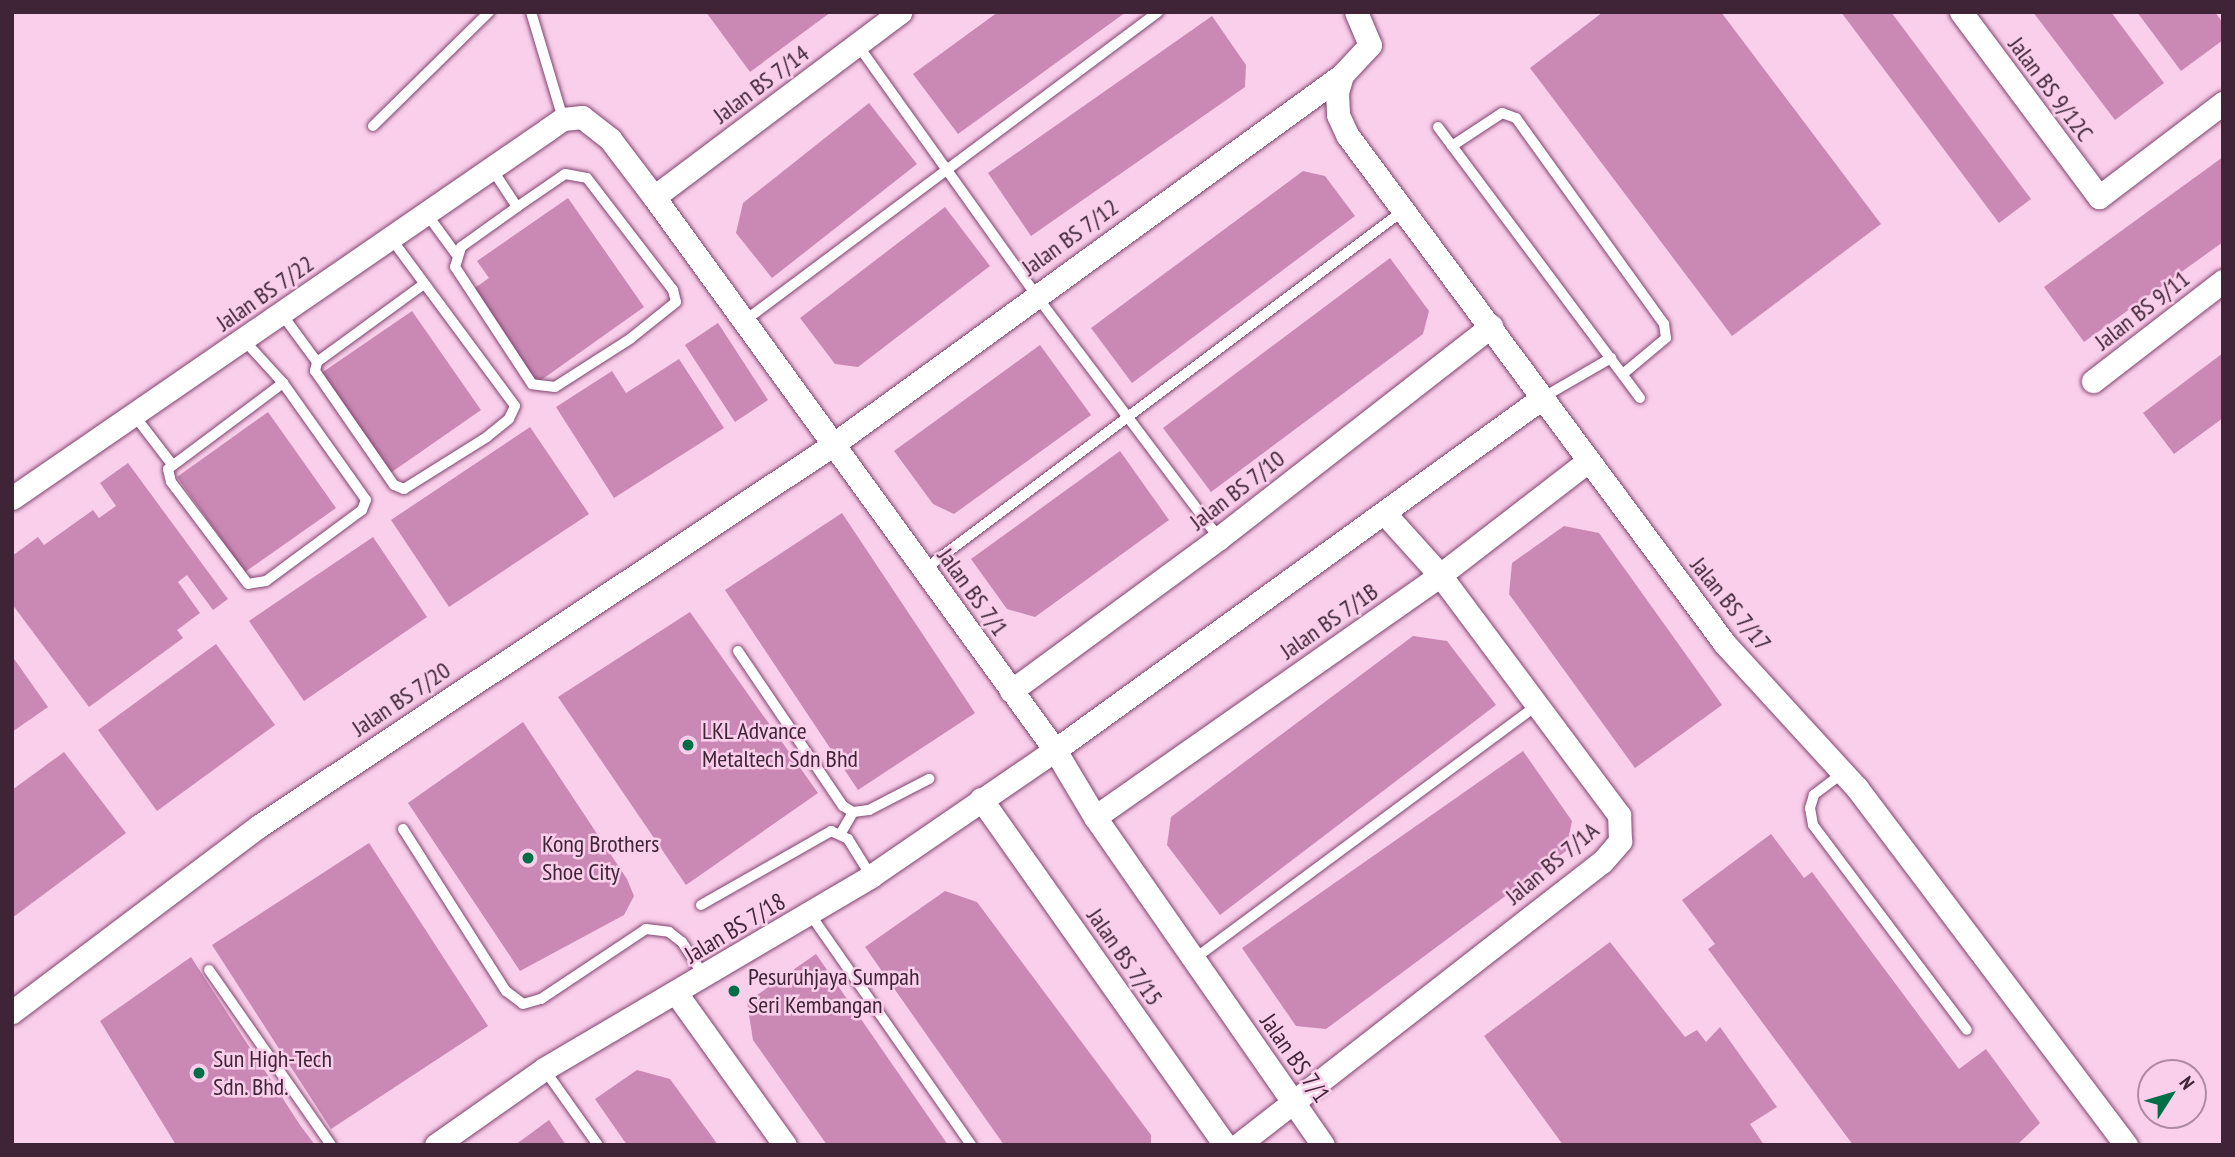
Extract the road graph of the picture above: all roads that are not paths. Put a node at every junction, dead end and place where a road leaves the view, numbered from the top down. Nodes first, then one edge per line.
1 (489, 12) edge
2 (531, 12) edge
3 (900, 12) edge
4 (1158, 12) edge
5 (1356, 12) edge
6 (1961, 12) edge
7 (858, 44) junction
8 (1342, 75) junction
9 (2223, 103) edge
10 (555, 125) junction
11 (373, 126) dead end
12 (1438, 127) dead end
13 (1452, 146) junction
14 (947, 168) junction
15 (492, 169) junction
16 (654, 197) junction
17 (517, 207) junction
18 (1405, 210) junction
19 (426, 213) junction
20 (390, 237) junction
21 (456, 254) junction
22 (2223, 281) edge
23 (424, 284) junction
24 (1035, 294) junction
25 (281, 313) junction
26 (743, 322) junction
27 (1491, 326) junction
28 (243, 339) junction
29 (1611, 358) junction
30 (317, 362) junction
31 (1623, 374) junction
32 (2093, 380) dead end
33 (283, 383) junction
34 (1542, 398) junction
35 (1640, 398) dead end
36 (134, 415) junction
37 (1126, 418) junction
38 (831, 446) junction
39 (1588, 461) junction
40 (171, 463) junction
41 (12, 498) edge
42 (1385, 514) junction
43 (1219, 538) junction
44 (925, 569) junction
45 (1440, 575) junction
46 (738, 651) dead end
47 (1011, 691) junction
48 (1538, 704) junction
49 (1055, 750) junction
50 (1844, 772) junction
51 (929, 779) dead end
52 (981, 799) junction
53 (853, 812) junction
54 (1095, 817) junction
55 (403, 829) dead end
56 (841, 833) junction
57 (871, 876) junction
58 (701, 905) dead end
59 (810, 914) junction
60 (1195, 959) junction
61 (209, 970) dead end
62 (704, 977) junction
63 (676, 993) junction
64 (12, 1012) edge
65 (1967, 1030) dead end
66 (544, 1069) junction
67 (1292, 1099) junction
68 (331, 1145) edge
69 (436, 1145) edge
70 (598, 1145) edge
71 (785, 1145) edge
72 (971, 1145) edge
73 (1225, 1145) edge
74 (1238, 1145) edge
75 (1324, 1145) edge
76 (2126, 1145) edge

1 - 11 lane
2 - 10 lane
3 - 7 street, Jalan BS 7/14
4 - 14 lane
5 - 8 street, Jalan BS 7/12
6 - 9 street, Jalan BS 9/12C
7 - 14 lane
7 - 16 street, Jalan BS 7/14
8 - 18 street, Jalan BS 7/17
8 - 24 street, Jalan BS 7/12
10 - 15 street, Jalan BS 7/22
10 - 16 street, Jalan BS 7/1
12 - 13 lane
13 - 29 lane
13 - 31 lane
14 - 24 lane
14 - 26 lane
15 - 17 lane
15 - 19 street, Jalan BS 7/22
16 - 26 street, Jalan BS 7/1
17 - 21 lane
17 - 21 lane
18 - 27 street, Jalan BS 7/17
18 - 37 lane
19 - 20 street, Jalan BS 7/22
19 - 21 lane
20 - 23 lane
20 - 25 street, Jalan BS 7/22
22 - 32 street, Jalan BS 9/11
23 - 30 lane
23 - 30 lane
24 - 37 lane
24 - 38 street, Jalan BS 7/12
25 - 28 street, Jalan BS 7/22
25 - 30 lane
26 - 38 street, Jalan BS 7/1
27 - 34 street, Jalan BS 7/17
27 - 43 street, Jalan BS 7/10
28 - 33 lane
28 - 36 street, Jalan BS 7/22
29 - 31 lane
29 - 34 lane
31 - 35 lane
33 - 40 lane
33 - 40 lane
34 - 39 street, Jalan BS 7/17
34 - 42 street
36 - 40 lane
36 - 41 street, Jalan BS 7/22
37 - 43 lane
37 - 44 lane
38 - 44 street, Jalan BS 7/1
38 - 64 street, Jalan BS 7/20
39 - 45 street, Jalan BS 7/1B
39 - 50 street, Jalan BS 7/17
42 - 45 street, Jalan BS 7/1A
42 - 49 street
43 - 47 street, Jalan BS 7/10
44 - 47 street, Jalan BS 7/1
45 - 48 street, Jalan BS 7/1A
45 - 54 street, Jalan BS 7/1B
46 - 53 lane
47 - 49 street, Jalan BS 7/1
48 - 60 lane
48 - 67 street, Jalan BS 7/1A
49 - 52 street, Jalan BS 7/18
49 - 54 street, Jalan BS 7/1
50 - 65 lane
50 - 76 street, Jalan BS 7/17
51 - 53 lane
52 - 57 street, Jalan BS 7/18
52 - 73 street, Jalan BS 7/15
53 - 56 lane
54 - 60 street, Jalan BS 7/1
55 - 62 lane
56 - 57 lane
56 - 58 lane
57 - 59 street, Jalan BS 7/18
59 - 62 street, Jalan BS 7/18
59 - 72 lane
60 - 67 street, Jalan BS 7/1
61 - 68 lane
62 - 63 street, Jalan BS 7/18
63 - 66 street, Jalan BS 7/18
63 - 71 street
66 - 69 street, Jalan BS 7/18
66 - 70 lane
67 - 74 street, Jalan BS 7/1A
67 - 75 street, Jalan BS 7/1

